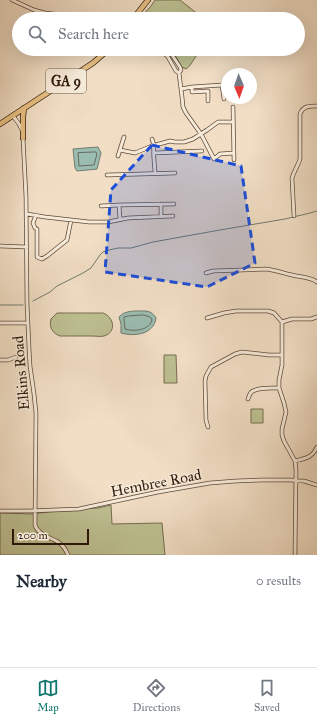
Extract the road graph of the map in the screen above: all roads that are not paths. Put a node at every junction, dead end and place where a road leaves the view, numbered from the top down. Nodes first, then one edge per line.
1 (12, 0) edge
2 (148, 0) edge
3 (144, 5) junction
4 (42, 12) edge
5 (138, 12) edge
6 (141, 12) edge
7 (101, 56) edge
8 (167, 56) edge
9 (173, 56) edge
10 (179, 74) junction
11 (221, 85) edge
12 (207, 86) junction
13 (192, 87) junction
14 (181, 89) junction
15 (208, 91) junction
16 (208, 101) dead end
17 (317, 106) edge
18 (24, 108) junction
19 (232, 108) dead end
20 (13, 116) junction
21 (233, 122) junction
22 (0, 124) edge
23 (200, 134) junction
24 (124, 137) dead end
25 (23, 138) junction
26 (152, 139) dead end
27 (154, 145) junction
28 (120, 150) junction
29 (202, 151) dead end
30 (154, 153) junction
31 (234, 153) junction
32 (118, 156) dead end
33 (234, 160) dead end
34 (155, 173) junction
35 (175, 173) dead end
36 (107, 175) dead end
37 (162, 204) junction
38 (174, 204) dead end
39 (119, 205) junction
40 (101, 206) dead end
41 (27, 214) junction
42 (36, 215) junction
43 (161, 216) junction
44 (173, 216) dead end
45 (294, 216) dead end
46 (120, 219) junction
47 (71, 220) junction
48 (0, 246) edge
49 (27, 247) junction
50 (206, 273) dead end
51 (317, 282) edge
52 (317, 317) edge
53 (207, 318) dead end
54 (282, 322) junction
55 (0, 323) edge
56 (28, 323) junction
57 (282, 355) junction
58 (16, 357) dead end
59 (0, 360) edge
60 (207, 363) dead end
61 (211, 366) junction
62 (279, 388) junction
63 (248, 399) dead end
64 (208, 427) dead end
65 (317, 447) edge
66 (316, 454) edge
67 (295, 461) junction
68 (296, 480) junction
69 (317, 485) edge
70 (0, 511) edge
71 (35, 511) junction
72 (68, 555) edge
73 (295, 555) edge

1 - 4 street
2 - 3 highway
3 - 5 highway
3 - 6 highway
7 - 18 highway, GA 9
8 - 10 street
9 - 10 street
10 - 14 street
11 - 12 street
12 - 13 street
12 - 15 street
13 - 14 street
13 - 15 street
14 - 23 street
15 - 16 street
17 - 45 street
18 - 20 highway, GA 9
18 - 25 highway
19 - 21 street
20 - 22 highway, GA 9
20 - 25 street, Elkins Road
21 - 23 street
21 - 31 street
23 - 27 street
23 - 31 street
24 - 28 street
25 - 41 street, Elkins Road
26 - 27 street
27 - 28 street
27 - 30 street
28 - 32 street
29 - 30 street
30 - 34 street
31 - 33 street
34 - 35 street
34 - 36 street
37 - 38 street
37 - 39 street
37 - 43 street
39 - 40 street
39 - 46 street
41 - 42 street
41 - 49 street, Elkins Road
42 - 47 street
42 - 47 street
43 - 44 street
43 - 46 street
46 - 47 street
48 - 49 street
49 - 56 street, Elkins Road
50 - 51 street
52 - 54 street
53 - 54 street
54 - 57 street
55 - 56 street
56 - 71 street, Elkins Road
57 - 61 street
57 - 62 street
58 - 59 street
60 - 61 street
61 - 64 street
62 - 63 street
62 - 67 street
65 - 66 street
66 - 67 street
67 - 68 street
68 - 69 street, Hembree Road
68 - 71 street, Hembree Road
68 - 73 street
70 - 71 street, Hembree Road
71 - 72 street, Elkins Road

